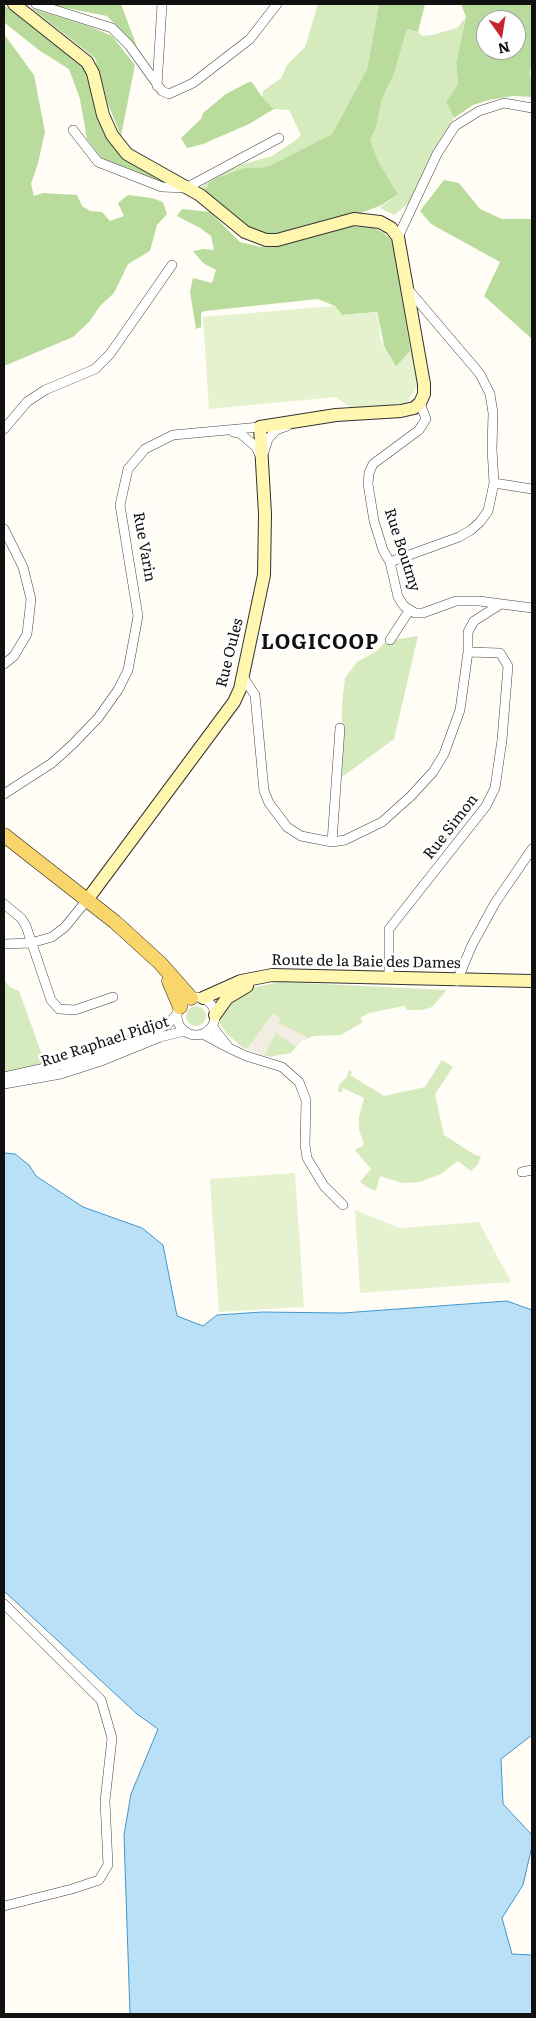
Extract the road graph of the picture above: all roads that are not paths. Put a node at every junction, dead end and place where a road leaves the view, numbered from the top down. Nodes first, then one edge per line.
1 (14, 4) edge
2 (36, 4) edge
3 (162, 4) edge
4 (277, 4) edge
5 (157, 86) junction
6 (532, 108) edge
7 (72, 130) dead end
8 (279, 138) dead end
9 (186, 188) junction
10 (398, 237) junction
11 (172, 265) dead end
12 (406, 286) junction
13 (420, 403) junction
14 (310, 418) junction
15 (260, 427) junction
16 (4, 429) edge
17 (224, 430) junction
18 (262, 459) junction
19 (494, 483) junction
20 (532, 490) edge
21 (4, 529) edge
22 (390, 562) junction
23 (501, 604) junction
24 (532, 608) edge
25 (410, 611) junction
26 (390, 640) dead end
27 (468, 652) junction
28 (4, 664) edge
29 (243, 677) junction
30 (340, 728) dead end
31 (4, 794) edge
32 (4, 835) edge
33 (332, 842) junction
34 (532, 850) edge
35 (87, 900) junction
36 (4, 904) edge
37 (31, 943) junction
38 (4, 944) edge
39 (160, 963) junction
40 (389, 978) junction
41 (457, 981) junction
42 (532, 981) edge
43 (532, 986) edge
44 (113, 997) dead end
45 (197, 998) junction
46 (178, 1010) junction
47 (214, 1020) junction
48 (185, 1031) junction
49 (203, 1034) junction
50 (229, 1048) junction
51 (4, 1077) edge
52 (4, 1084) edge
53 (532, 1170) edge
54 (522, 1172) dead end
55 (343, 1205) dead end
56 (4, 1604) edge
57 (4, 1906) edge

1 - 9 street
2 - 5 street
3 - 5 street
4 - 5 street
6 - 10 street
7 - 9 street
8 - 9 street
9 - 10 street
10 - 12 street, Rue Boutmy
11 - 16 street
12 - 13 street, Rue Boutmy
12 - 19 street
13 - 14 street, Rue Varin
13 - 22 street, Rue Boutmy
14 - 15 street, Rue Varin
14 - 18 street
15 - 17 street, Rue Varin
15 - 18 street, Rue Oules
17 - 18 street
17 - 31 street, Rue Varin
18 - 29 street, Rue Oules
19 - 20 street
19 - 22 street
21 - 28 street
22 - 25 street, Rue Boutmy
23 - 24 street, Rue Boutmy
23 - 25 street, Rue Boutmy
23 - 27 street
25 - 26 street, Rue Boutmy
27 - 33 street
27 - 40 street, Rue Simon
29 - 33 street
29 - 35 street, Rue Oules
30 - 33 street
32 - 35 main road
34 - 41 street
35 - 37 street
35 - 39 main road
36 - 37 street
37 - 38 street
37 - 44 street
39 - 45 main road
39 - 46 main road
40 - 41 street, Route de la Baie des Dames
40 - 45 street, Route de la Baie des Dames
41 - 42 street, Route de la Baie des Dames
43 - 47 street, Route de la Baie des Dames
45 - 46 street
45 - 47 street
46 - 48 street
46 - 51 street, Rue Raphael Pidjot
47 - 49 street
47 - 50 street
48 - 49 street
48 - 52 street, Rue Raphael Pidjot
49 - 50 street
50 - 55 street
53 - 54 street
56 - 57 street

